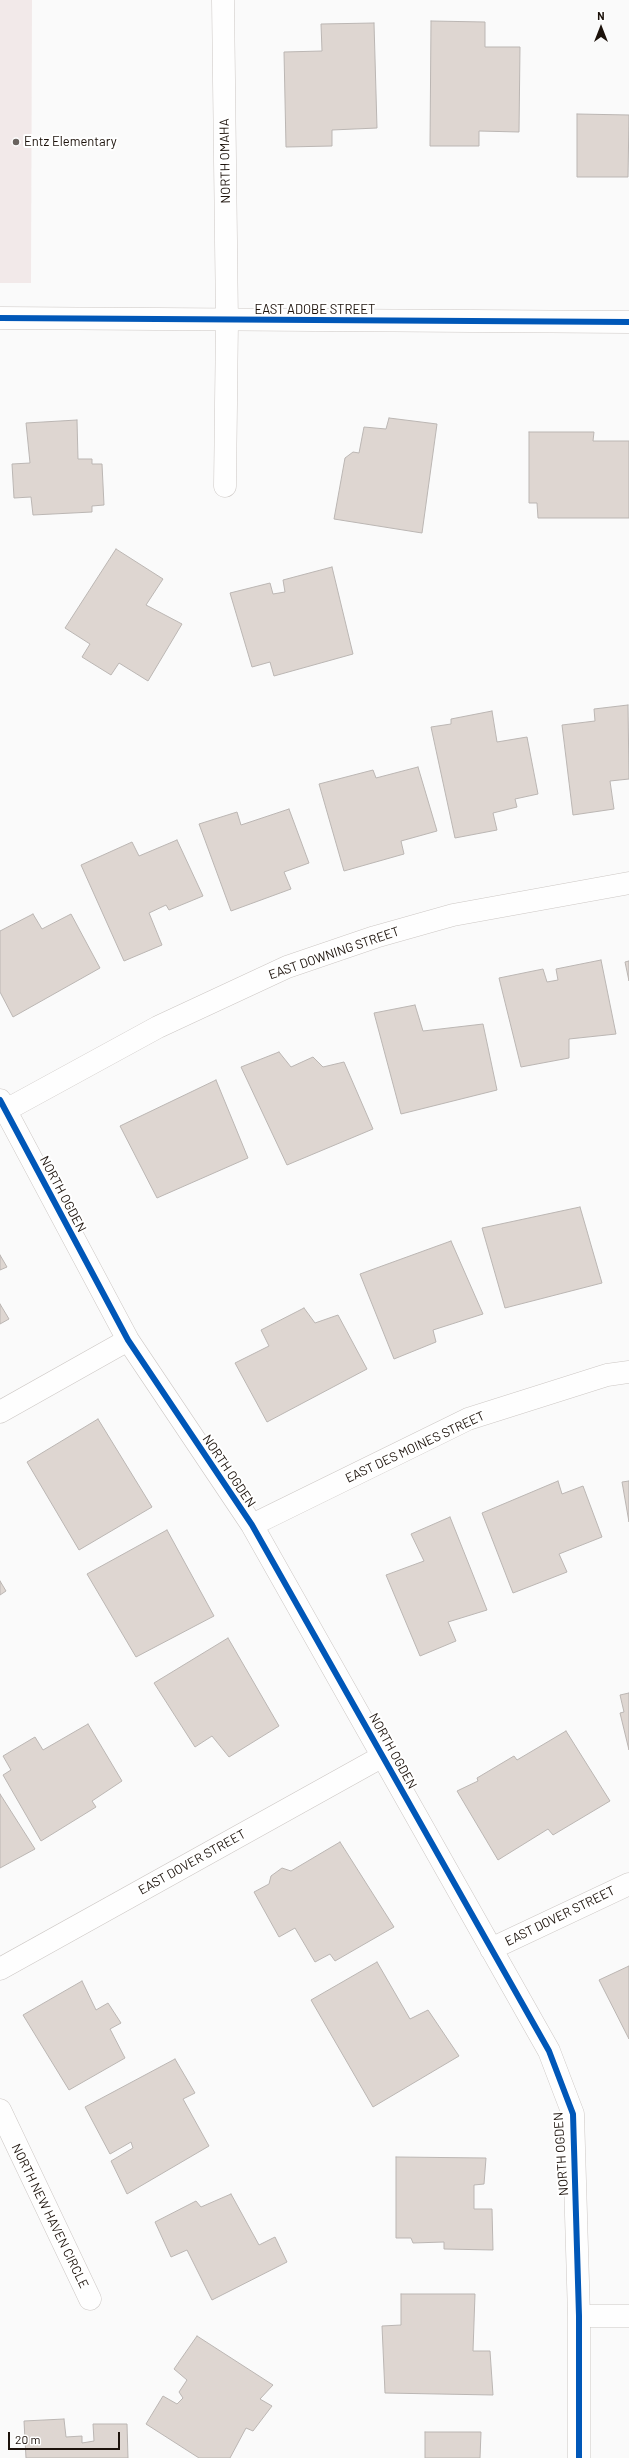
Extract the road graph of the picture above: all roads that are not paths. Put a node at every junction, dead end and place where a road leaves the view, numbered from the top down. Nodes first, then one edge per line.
1 (223, 0) edge
2 (0, 318) edge
3 (227, 321) junction
4 (629, 322) edge
5 (225, 486) dead end
6 (629, 883) edge
7 (3, 1105) edge
8 (128, 1340) junction
9 (629, 1372) edge
10 (0, 1412) edge
11 (252, 1525) junction
12 (383, 1756) junction
13 (629, 1884) edge
14 (491, 1949) junction
15 (0, 1969) edge
16 (0, 2110) edge
17 (90, 2299) dead end
18 (579, 2316) junction
19 (629, 2316) edge
20 (579, 2458) edge

1 - 3 street, NORTH OMAHA
2 - 3 street, EAST ADOBE STREET
3 - 4 street, EAST ADOBE STREET
3 - 5 street
6 - 7 street, EAST DOWNING STREET
7 - 8 street, NORTH OGDEN
8 - 10 street
8 - 11 street, NORTH OGDEN
9 - 11 street, EAST DES MOINES STREET
11 - 12 street, NORTH OGDEN
12 - 14 street, NORTH OGDEN
12 - 15 street, EAST DOVER STREET
13 - 14 street, EAST DOVER STREET
14 - 18 street, NORTH OGDEN
16 - 17 street, NORTH NEW HAVEN CIRCLE
18 - 19 street
18 - 20 street, NORTH OGDEN

